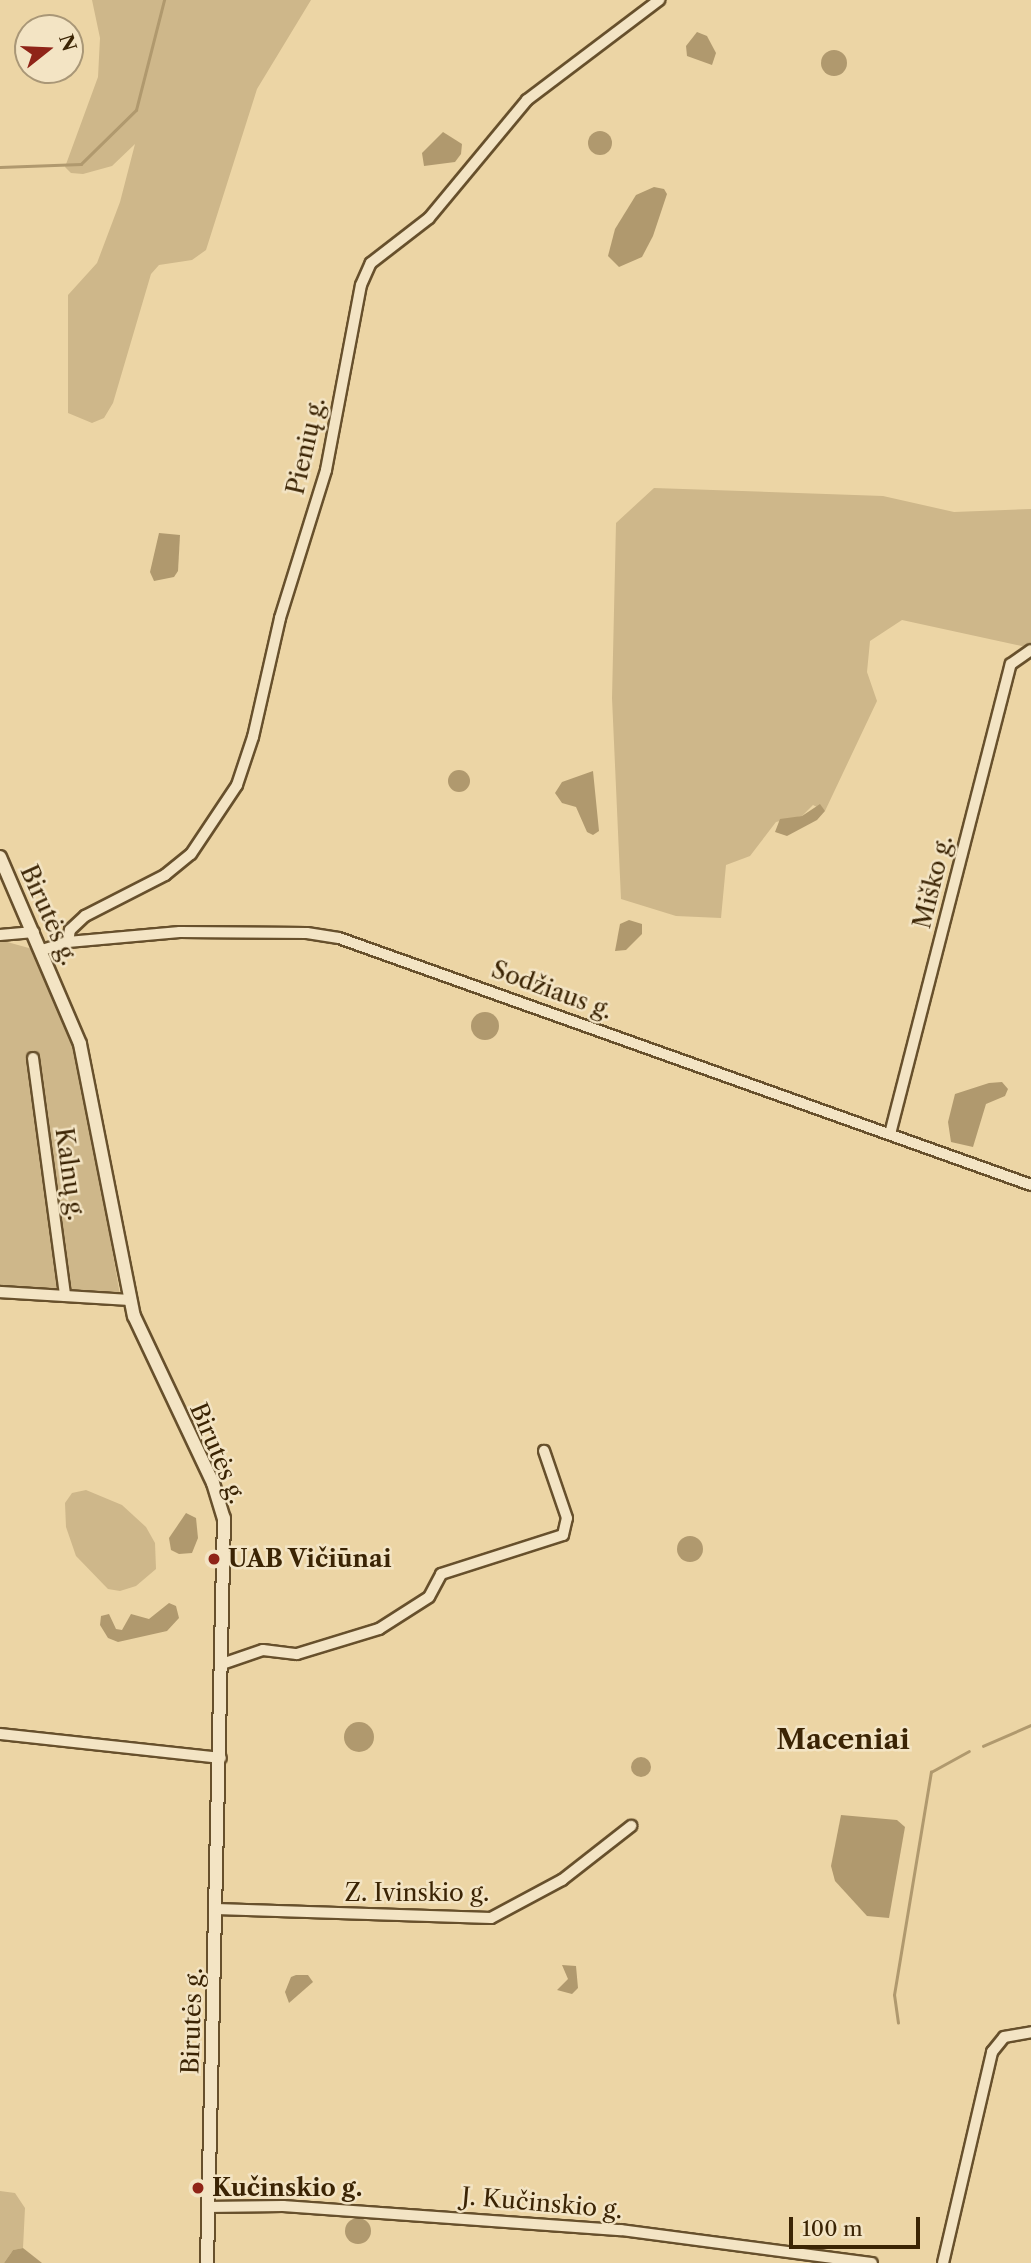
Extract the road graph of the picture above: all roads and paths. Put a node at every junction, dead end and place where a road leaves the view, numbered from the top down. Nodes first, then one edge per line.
1 (660, 0) edge
2 (1031, 650) edge
3 (0, 857) edge
4 (34, 932) junction
5 (0, 935) edge
6 (68, 942) junction
7 (42, 950) junction
8 (33, 1058) dead end
9 (890, 1134) junction
10 (1031, 1185) edge
11 (0, 1292) edge
12 (65, 1296) junction
13 (129, 1300) junction
14 (544, 1451) dead end
15 (222, 1664) junction
16 (0, 1734) edge
17 (220, 1758) junction
18 (631, 1826) dead end
19 (216, 1909) junction
20 (1031, 2032) edge
21 (207, 2207) junction
22 (207, 2263) edge
23 (872, 2263) edge
24 (943, 2263) edge

1 - 6 street, Pienių g.
2 - 9 street, Miško g.
3 - 4 main road, Birutės g.
4 - 5 street
4 - 7 main road, Birutės g.
6 - 7 street, Sodžiaus g.
6 - 9 street, Sodžiaus g.
7 - 13 main road, Birutės g.
8 - 12 street, Kalnų g.
9 - 10 street, Sodžiaus g.
11 - 12 street
12 - 13 street
13 - 15 main road, Birutės g.
14 - 15 street
15 - 17 main road, Birutės g.
16 - 17 street
17 - 19 main road, Birutės g.
18 - 19 street, Z. Ivinskio g.
19 - 21 main road, Birutės g.
20 - 24 street
21 - 22 main road, Birutės g.
21 - 23 street, J. Kučinskio g.

